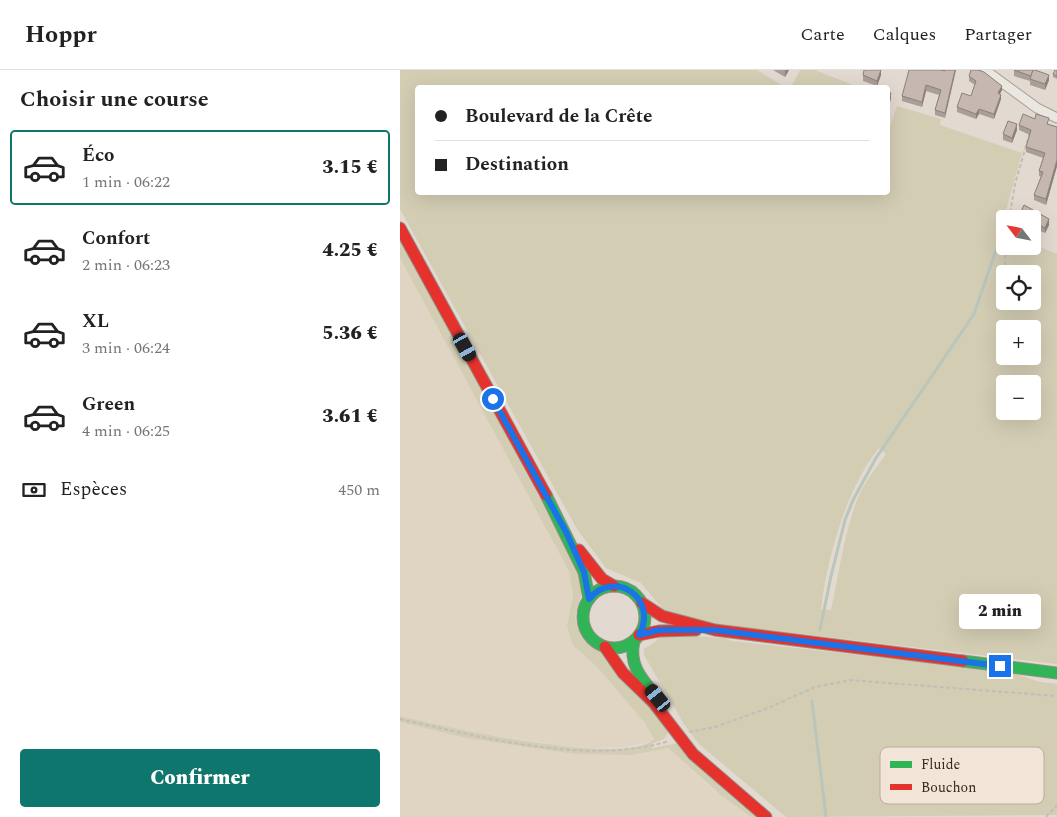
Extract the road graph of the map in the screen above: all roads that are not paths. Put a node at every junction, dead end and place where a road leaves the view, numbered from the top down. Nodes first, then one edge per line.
1 (988, 71) edge
2 (1057, 118) edge
3 (400, 228) edge
4 (566, 532) junction
5 (614, 586) junction
6 (589, 599) junction
7 (642, 603) junction
8 (715, 630) junction
9 (636, 638) junction
10 (605, 647) junction
11 (1057, 673) edge
12 (680, 735) junction
13 (766, 817) edge
14 (775, 817) edge

1 - 2 street
3 - 4 main road
4 - 5 main road
4 - 6 main road
5 - 6 main road
5 - 7 main road
6 - 10 main road
7 - 8 main road
7 - 9 main road
8 - 9 main road
8 - 11 main road
9 - 10 main road
9 - 12 main road
10 - 12 main road
12 - 13 main road
12 - 14 main road

